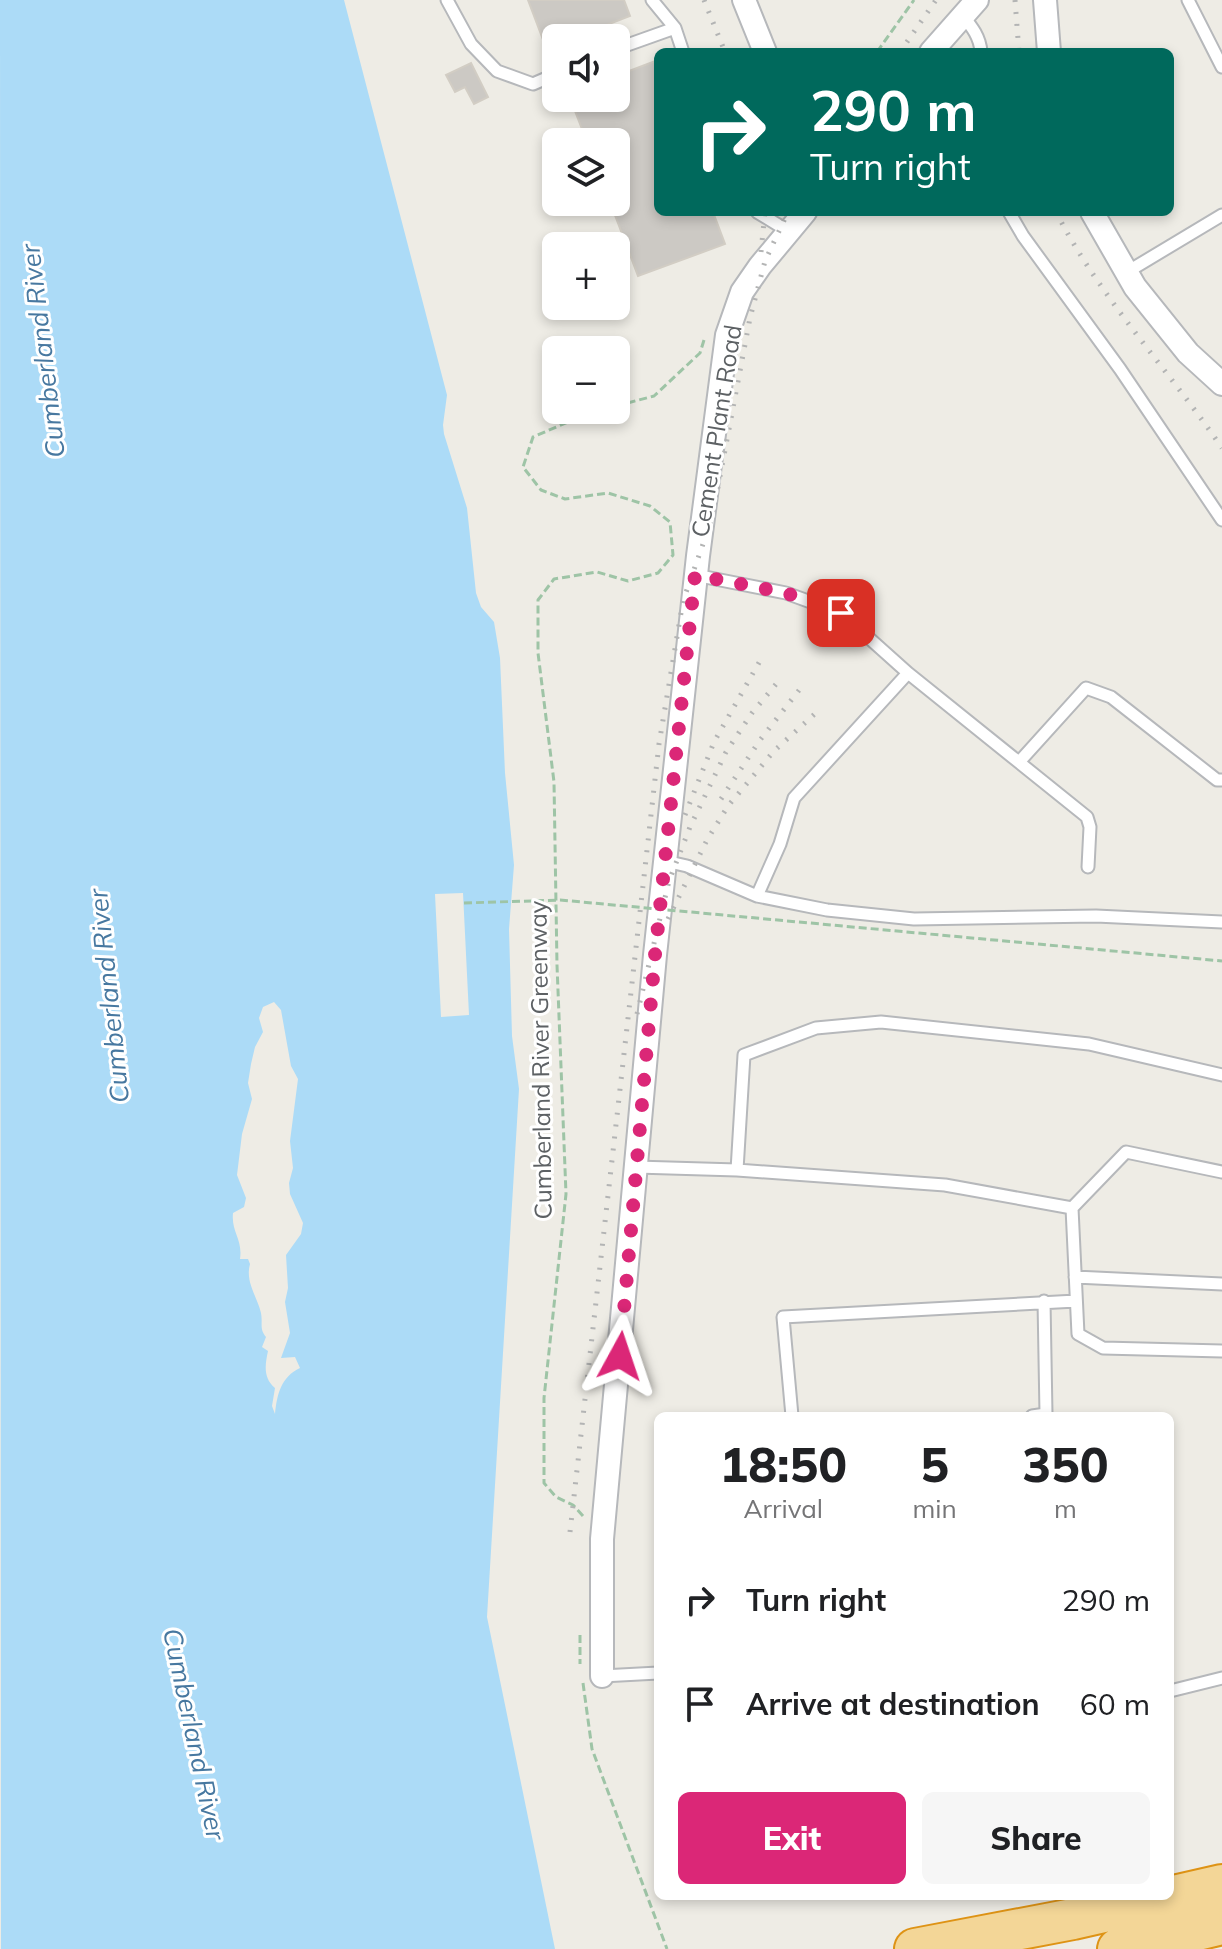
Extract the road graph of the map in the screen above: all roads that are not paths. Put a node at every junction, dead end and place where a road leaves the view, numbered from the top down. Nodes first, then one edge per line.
1 (447, 0) edge
2 (652, 0) edge
3 (744, 0) edge
4 (1045, 0) edge
5 (1188, 0) edge
6 (970, 8) edge
7 (675, 28) junction
8 (630, 44) edge
9 (682, 48) edge
10 (763, 48) edge
11 (935, 48) edge
12 (981, 48) edge
13 (1049, 48) edge
14 (1222, 67) edge
15 (542, 80) edge
16 (1222, 215) edge
17 (764, 216) edge
18 (801, 216) edge
19 (1011, 216) edge
20 (1094, 216) edge
21 (788, 231) junction
22 (1127, 272) junction
23 (1222, 384) edge
24 (1222, 520) edge
25 (695, 575) junction
26 (908, 673) junction
27 (1020, 761) junction
28 (1222, 780) edge
29 (665, 861) junction
30 (1088, 867) dead end
31 (757, 896) junction
32 (1222, 922) edge
33 (1222, 1075) edge
34 (636, 1167) junction
35 (737, 1170) junction
36 (1222, 1172) edge
37 (1072, 1208) junction
38 (1075, 1277) junction
39 (1222, 1284) edge
40 (1044, 1301) junction
41 (1076, 1301) junction
42 (1222, 1351) edge
43 (792, 1412) edge
44 (1046, 1412) edge
45 (654, 1673) edge
46 (602, 1676) joint
47 (1222, 1678) edge
48 (1174, 1690) edge
49 (1222, 1885) edge
50 (1174, 1896) edge
51 (1156, 1900) edge
52 (1222, 1924) edge
53 (915, 1949) edge
54 (1118, 1949) edge

1 - 15 lane
2 - 7 lane
3 - 10 street
4 - 13 street
5 - 14 lane
6 - 11 street
6 - 12 lane
7 - 8 lane
7 - 9 lane
16 - 22 lane
17 - 21 lane
18 - 21 street, Cement Plant Road
19 - 24 lane
20 - 22 street
21 - 25 street, Cement Plant Road
22 - 23 street
25 - 26 lane
25 - 29 street, Cement Plant Road
26 - 27 lane
26 - 31 lane
27 - 28 lane
27 - 30 lane
29 - 31 lane
29 - 34 street, Cement Plant Road
31 - 32 lane
33 - 35 lane
34 - 35 lane
34 - 46 street, Cement Plant Road
35 - 37 lane
36 - 37 lane
37 - 38 lane
38 - 39 lane
38 - 41 lane
40 - 41 lane
40 - 43 lane
40 - 44 lane
41 - 42 lane
45 - 46 lane
47 - 48 lane
49 - 50 highway
51 - 53 highway
52 - 54 highway

